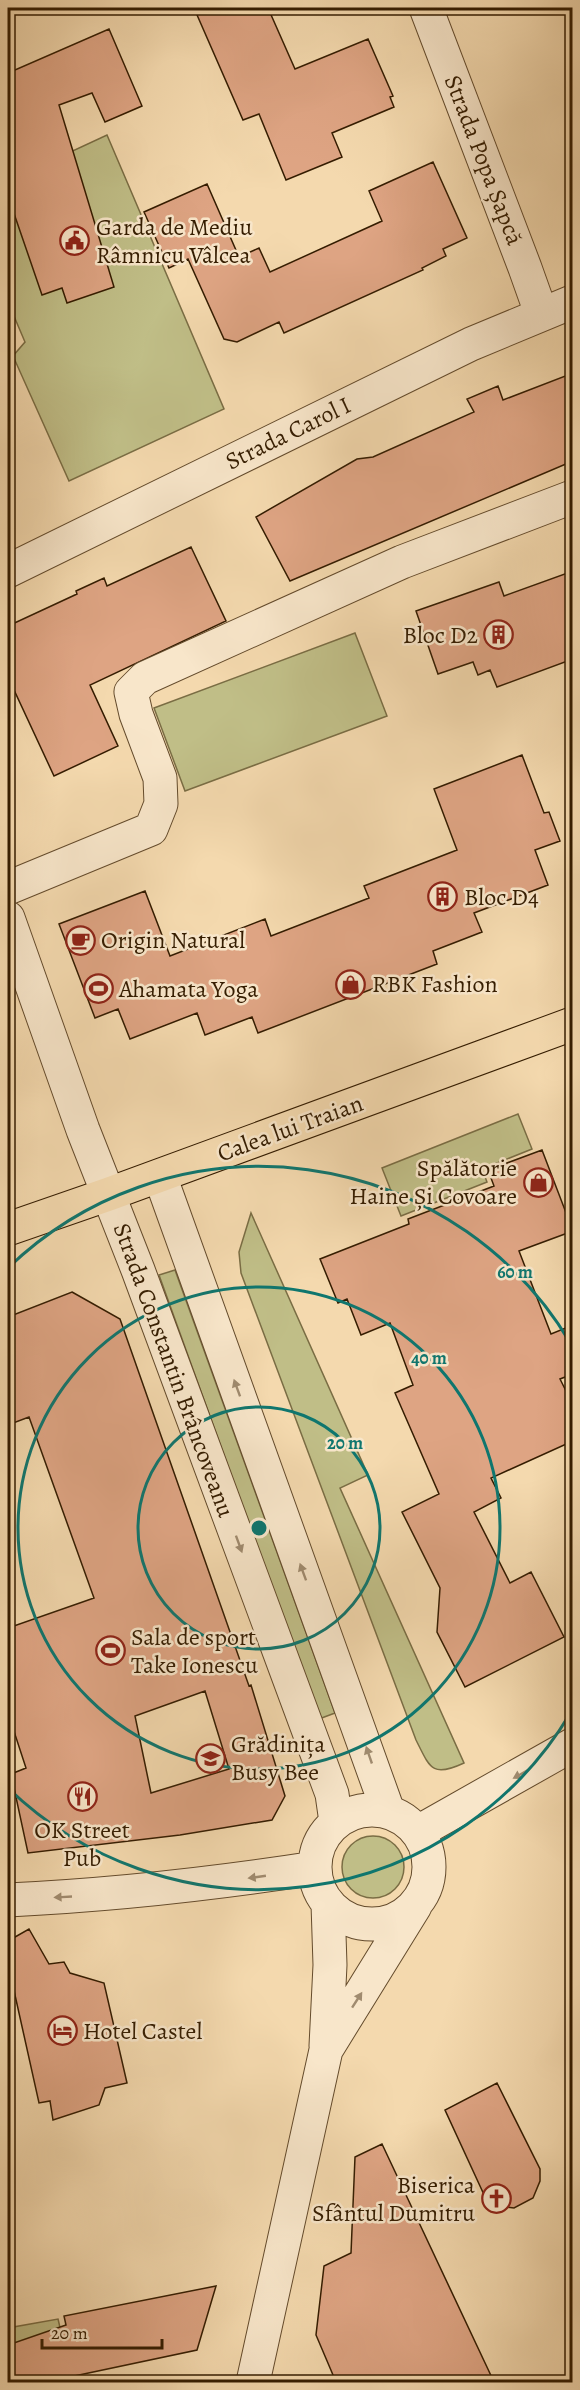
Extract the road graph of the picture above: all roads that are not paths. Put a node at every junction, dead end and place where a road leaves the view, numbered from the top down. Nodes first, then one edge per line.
1 (426, 8) edge
2 (573, 302) edge
3 (541, 314) junction
4 (573, 497) edge
5 (8, 571) edge
6 (8, 888) edge
7 (8, 918) edge
8 (573, 1024) edge
9 (160, 1176) junction
10 (109, 1194) junction
11 (8, 1229) edge
12 (573, 1745) edge
13 (388, 1810) junction
14 (336, 1822) junction
15 (418, 1832) junction
16 (315, 1868) junction
17 (8, 1900) edge
18 (328, 1904) junction
19 (415, 1906) junction
20 (326, 2050) junction
21 (253, 2382) edge

1 - 3 street, Strada Popa Șapcă
2 - 3 street, Strada Carol I
3 - 5 street, Strada Carol I
4 - 6 street
7 - 10 street, Strada Constantin Brâncoveanu
8 - 9 main road, Calea lui Traian
9 - 10 main road, Calea lui Traian
13 -> 9 street
10 - 11 main road, Calea lui Traian
10 -> 14 street, Strada Constantin Brâncoveanu
12 -> 15 street
13 - 14 street
13 - 15 street
14 - 16 street
15 - 19 street
16 -> 17 street
16 - 18 street
18 - 19 street
18 - 20 street
20 -> 19 street
20 - 21 street

